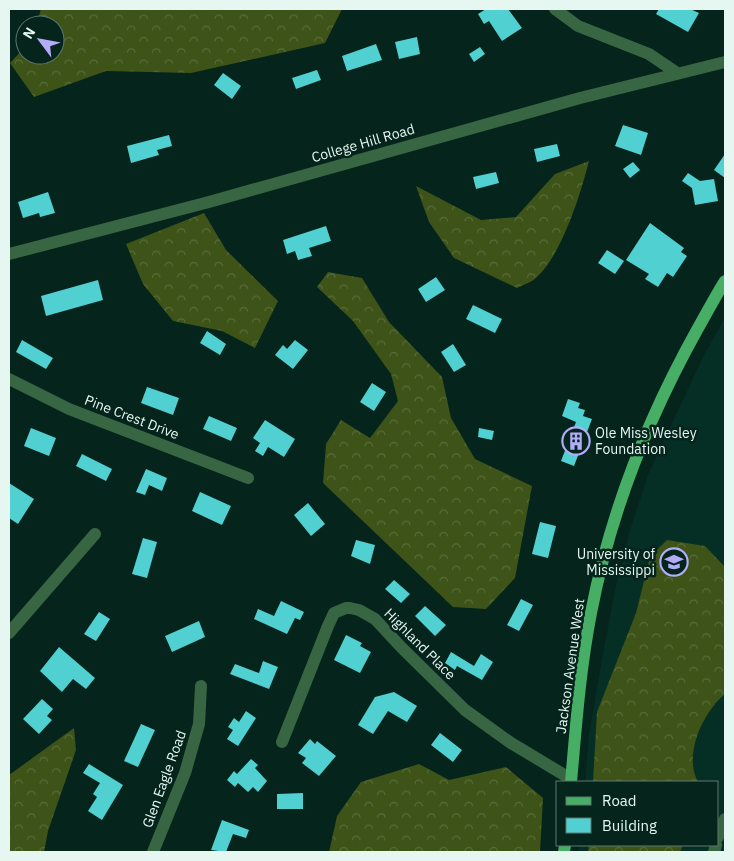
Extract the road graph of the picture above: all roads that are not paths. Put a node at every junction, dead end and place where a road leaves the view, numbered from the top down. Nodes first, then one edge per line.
1 (555, 9) edge
2 (725, 62) edge
3 (677, 73) junction
4 (9, 254) edge
5 (725, 281) edge
6 (9, 379) edge
7 (248, 478) dead end
8 (96, 534) dead end
9 (9, 633) edge
10 (201, 686) dead end
11 (282, 742) dead end
12 (571, 780) edge
13 (725, 818) edge
14 (719, 835) edge
15 (153, 852) edge

1 - 3 street
2 - 3 street, College Hill Road
3 - 4 street, College Hill Road
5 - 12 main road, Jackson Avenue West
6 - 7 street, Pine Crest Drive
8 - 9 street
10 - 15 street, Glen Eagle Road
11 - 12 street, Highland Place
13 - 14 street

